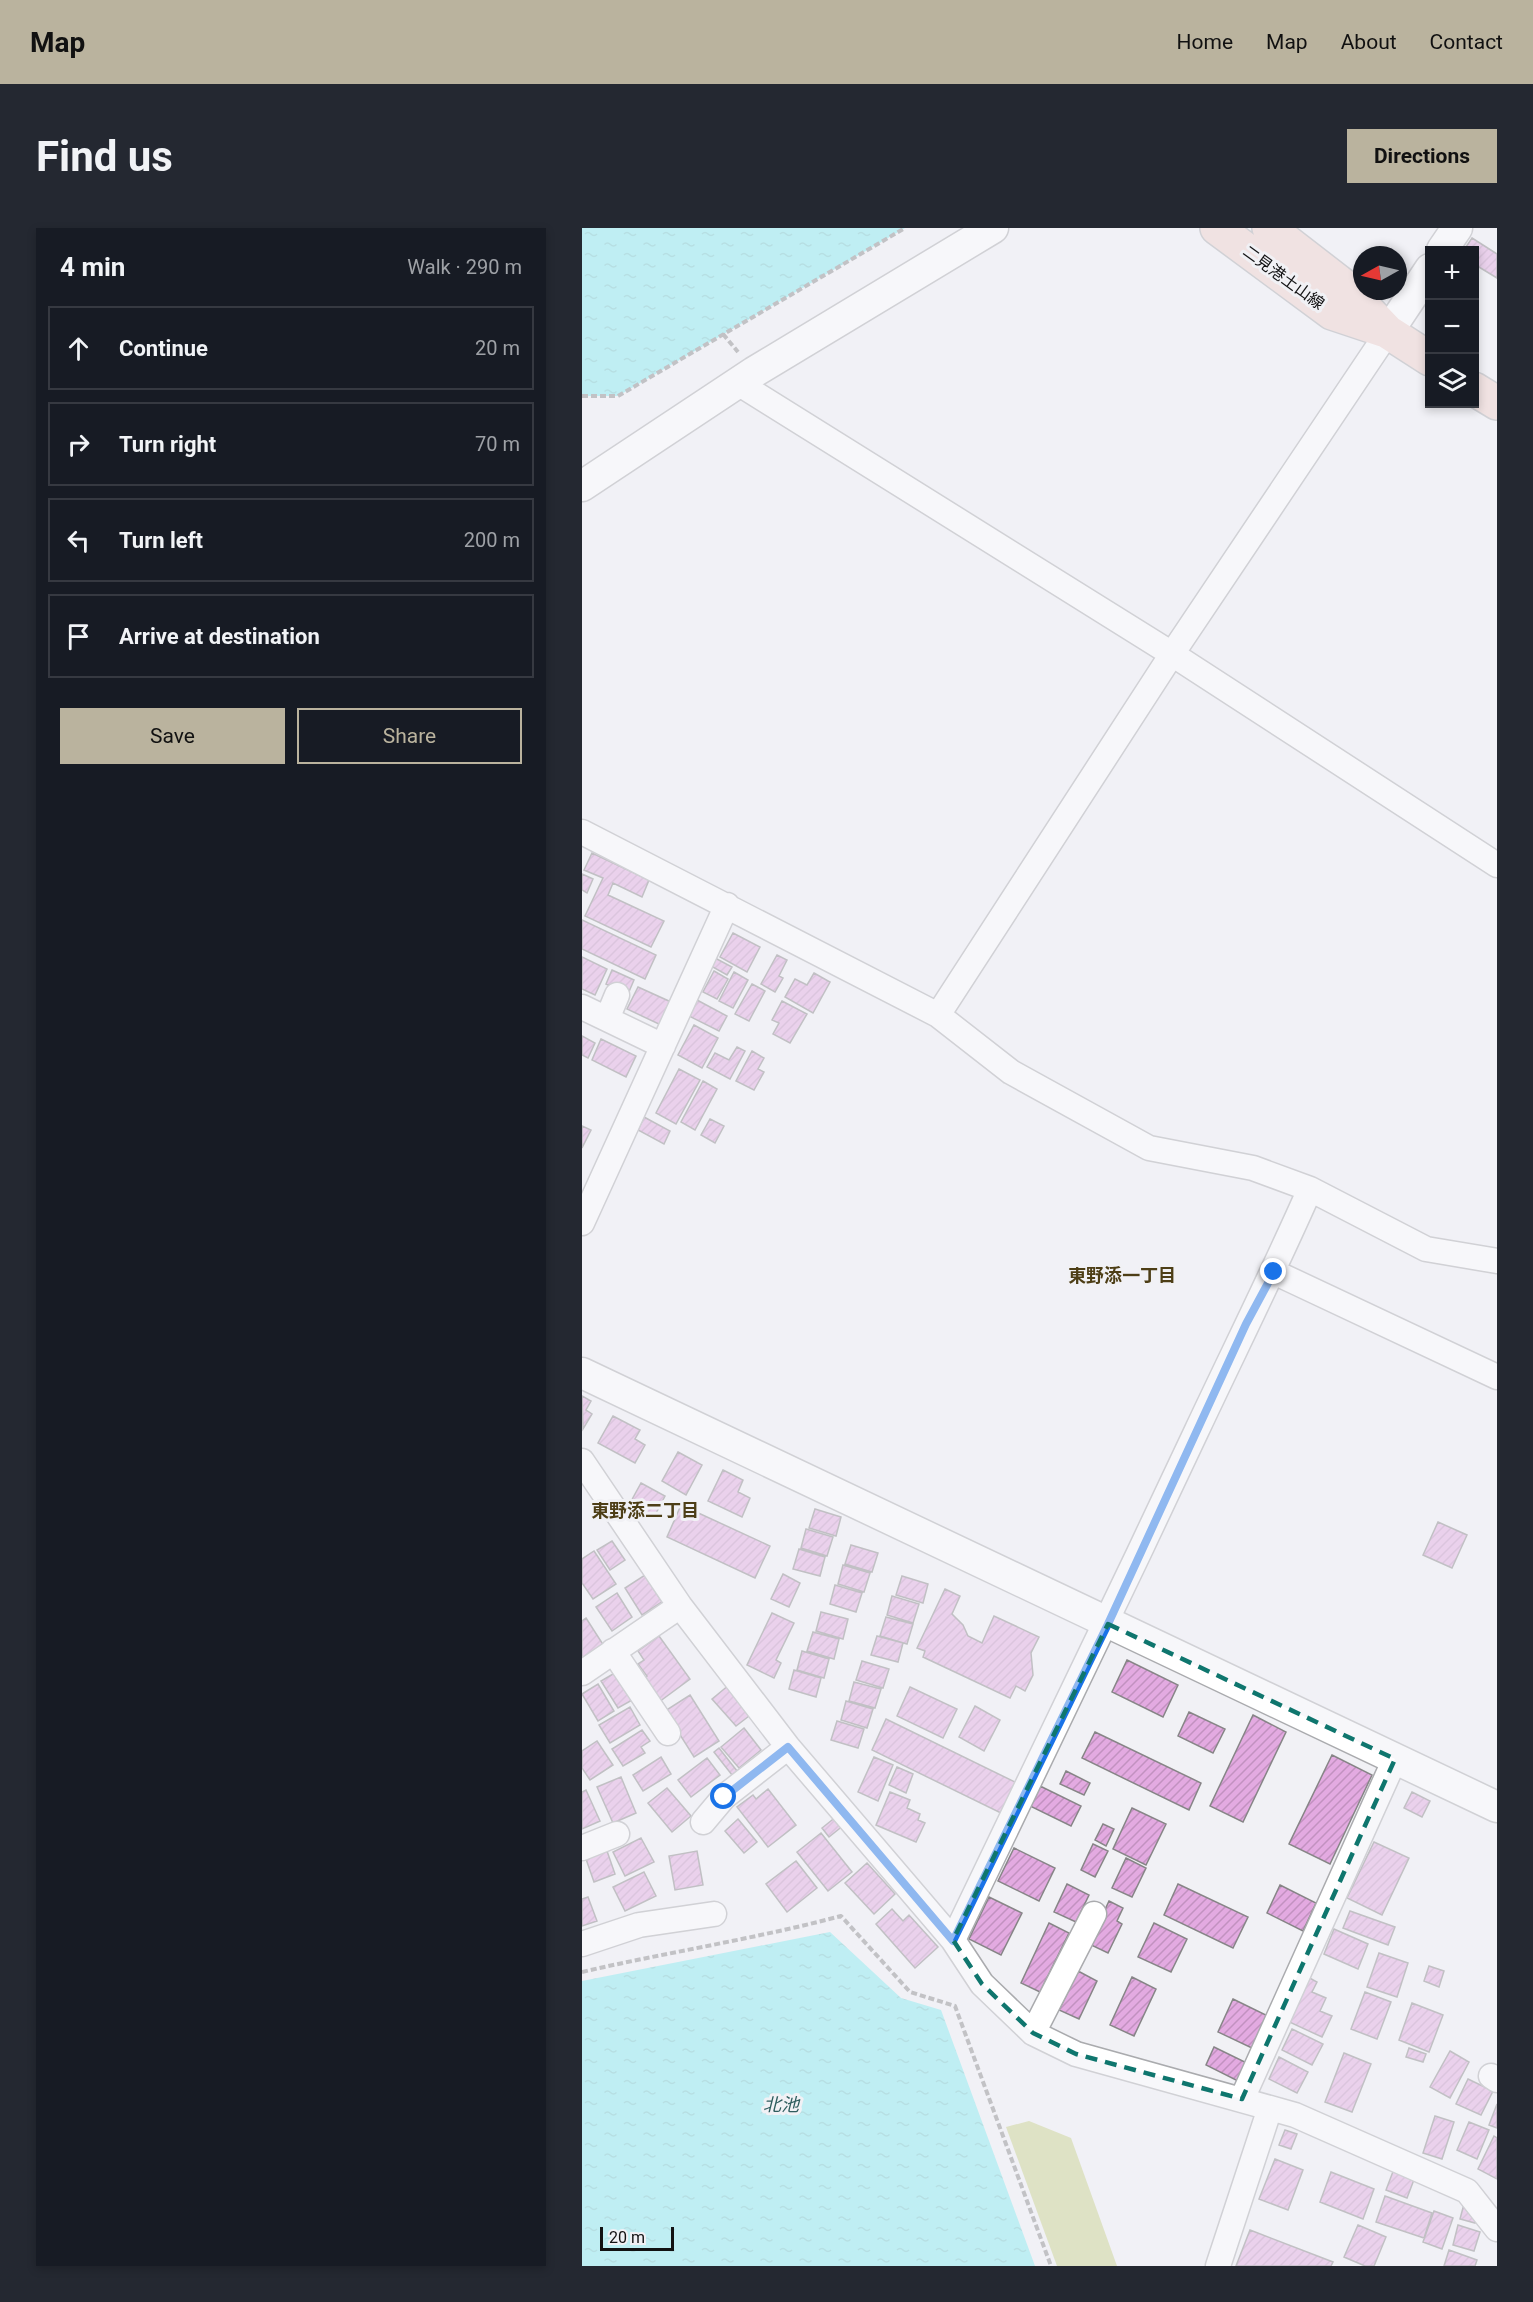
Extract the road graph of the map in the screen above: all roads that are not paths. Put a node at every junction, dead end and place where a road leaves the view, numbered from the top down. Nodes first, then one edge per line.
1 (993, 228) edge
2 (1217, 228) edge
3 (1269, 228) edge
4 (1457, 228) edge
5 (1445, 246) edge
6 (1425, 276) edge
7 (1388, 332) junction
8 (1425, 356) edge
9 (738, 383) junction
10 (1479, 392) edge
11 (1497, 403) edge
12 (582, 486) edge
13 (1172, 654) junction
14 (582, 832) edge
15 (1497, 865) edge
16 (727, 905) junction
17 (617, 995) dead end
18 (582, 1007) edge
19 (938, 1015) junction
20 (607, 1019) junction
21 (663, 1046) junction
22 (1310, 1190) junction
23 (582, 1223) edge
24 (1497, 1261) edge
25 (1274, 1272) junction
26 (582, 1372) edge
27 (1497, 1377) edge
28 (582, 1461) edge
29 (680, 1606) junction
30 (1108, 1624) junction
31 (613, 1652) junction
32 (582, 1672) edge
33 (668, 1733) dead end
34 (788, 1747) junction
35 (1395, 1759) junction
36 (1497, 1807) edge
37 (703, 1822) dead end
38 (617, 1834) dead end
39 (582, 1848) edge
40 (714, 1914) dead end
41 (1094, 1914) dead end
42 (953, 1941) junction
43 (582, 1944) edge
44 (1034, 2033) junction
45 (1242, 2099) junction
46 (1270, 2108) junction
47 (1497, 2229) edge
48 (1218, 2266) edge

1 - 9 street
2 - 7 main road, 二見港土山線
3 - 7 main road, 二見港土山線
4 - 5 street
6 - 7 street
7 - 8 main road, 二見港土山線
7 - 13 street
9 - 12 street
9 - 13 street
10 - 11 main road
13 - 15 street
13 - 19 street
14 - 16 street
16 - 19 street
16 - 21 street
17 - 20 street
18 - 20 street
19 - 22 street
20 - 21 street
21 - 23 street
22 - 24 street
22 - 25 street
25 - 27 street
25 - 30 street
26 - 30 street
28 - 29 street
29 - 31 street
29 - 34 street
30 - 35 street
30 - 42 street
31 - 32 street
31 - 33 street
34 - 37 street
34 - 42 street
35 - 36 street
35 - 45 street
38 - 39 street
40 - 43 street
41 - 44 street
42 - 44 street
44 - 45 street
45 - 46 street
46 - 47 street
46 - 48 street

